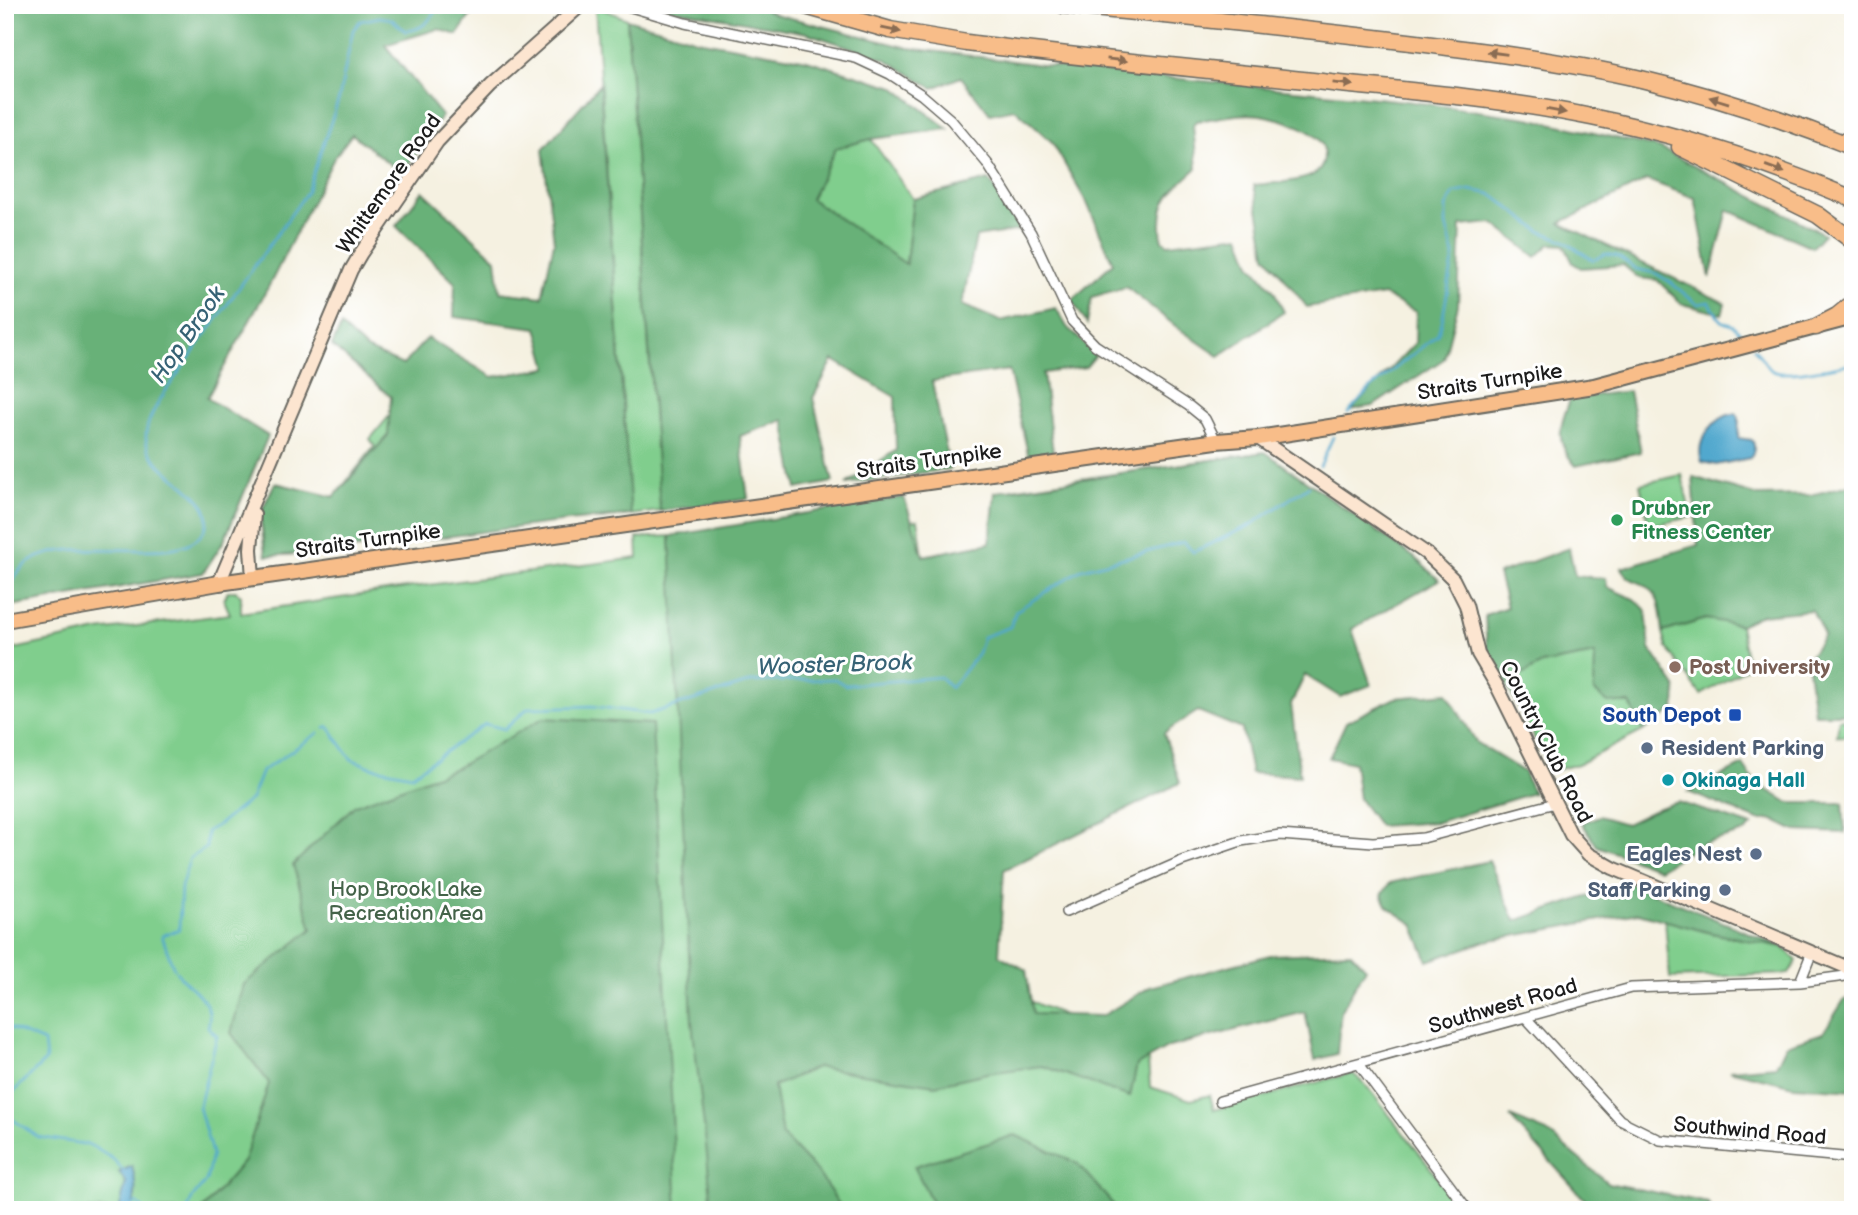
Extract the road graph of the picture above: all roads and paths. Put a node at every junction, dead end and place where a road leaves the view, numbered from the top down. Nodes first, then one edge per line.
1 (581, 5) edge
2 (624, 5) edge
3 (802, 5) edge
4 (1063, 5) edge
5 (1751, 110) junction
6 (1592, 117) junction
7 (1853, 140) edge
8 (1853, 147) edge
9 (1853, 199) edge
10 (1850, 239) edge
11 (1853, 303) edge
12 (1853, 317) edge
13 (1816, 327) junction
14 (1258, 438) junction
15 (1216, 441) junction
16 (254, 503) junction
17 (253, 579) junction
18 (219, 583) junction
19 (5, 620) edge
20 (1555, 803) junction
21 (1066, 912) dead end
22 (1812, 952) junction
23 (1853, 970) edge
24 (1853, 975) edge
25 (1800, 982) junction
26 (1526, 1018) junction
27 (1360, 1064) junction
28 (1220, 1101) dead end
29 (1853, 1158) edge
30 (1468, 1210) edge

1 - 16 street, Whittemore Road
2 - 15 street
3 -> 6 highway
5 -> 4 highway
5 - 7 highway
5 - 8 highway
6 -> 9 highway
6 - 10 highway
11 - 13 highway
12 - 13 main road, Straits Turnpike
13 - 14 main road, Straits Turnpike
14 - 15 main road, Straits Turnpike
14 - 20 street, Country Club Road
15 - 17 main road, Straits Turnpike
16 - 17 street, Whittemore Road
16 - 18 street, Whittemore Road
17 - 18 main road, Straits Turnpike
18 - 19 main road, Straits Turnpike
20 - 21 street
20 - 22 street, Country Club Road
22 - 23 street, Country Club Road
22 - 25 street
24 - 25 street, Southwest Road
25 - 26 street, Southwest Road
26 - 27 street, Southwest Road
26 - 29 street, Southwind Road
27 - 28 street, Southwest Road
27 - 30 street

